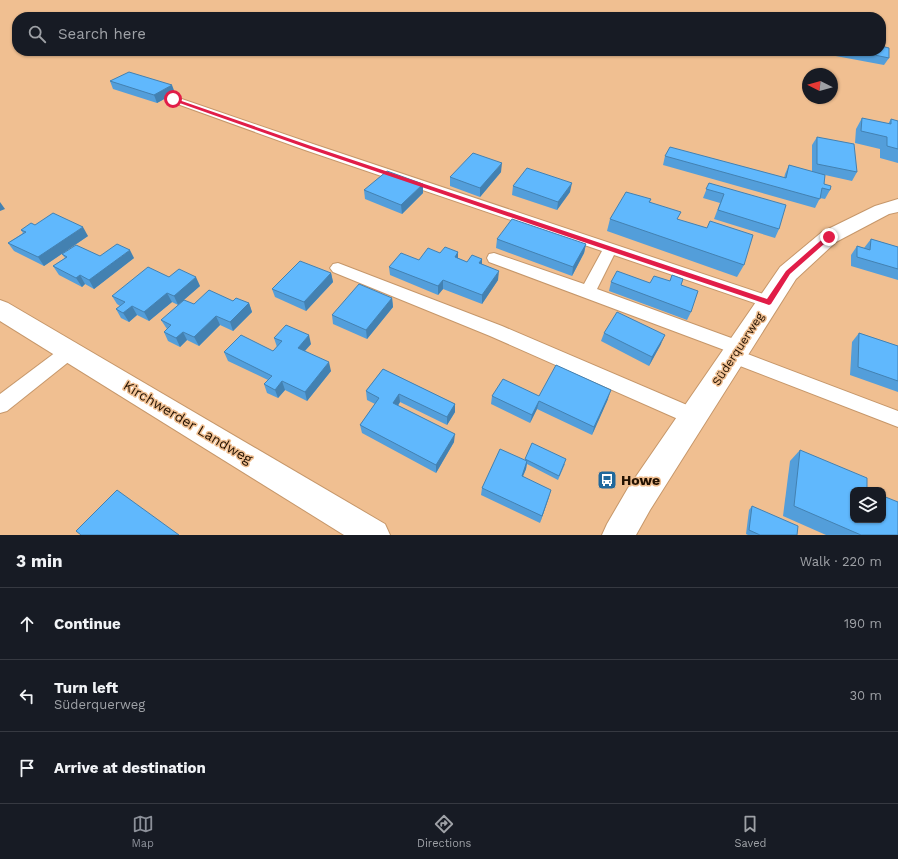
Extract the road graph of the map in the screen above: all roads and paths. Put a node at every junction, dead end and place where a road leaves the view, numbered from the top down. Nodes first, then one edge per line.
1 (173, 99) dead end
2 (898, 205) edge
3 (610, 249) junction
4 (494, 258) dead end
5 (338, 268) dead end
6 (588, 291) junction
7 (769, 302) junction
8 (0, 309) edge
9 (70, 351) junction
10 (736, 352) junction
11 (0, 405) edge
12 (694, 417) junction
13 (898, 419) edge
14 (374, 535) edge
15 (618, 535) edge

1 - 3 lane
2 - 7 street, Süderquerweg
3 - 6 lane
3 - 7 lane
4 - 6 lane
5 - 12 lane
6 - 10 lane
7 - 10 street, Süderquerweg
8 - 9 street, Kirchwerder Landweg
9 - 11 lane
9 - 14 street, Kirchwerder Landweg
10 - 12 street, Süderquerweg
10 - 13 lane
12 - 15 street, Süderquerweg

